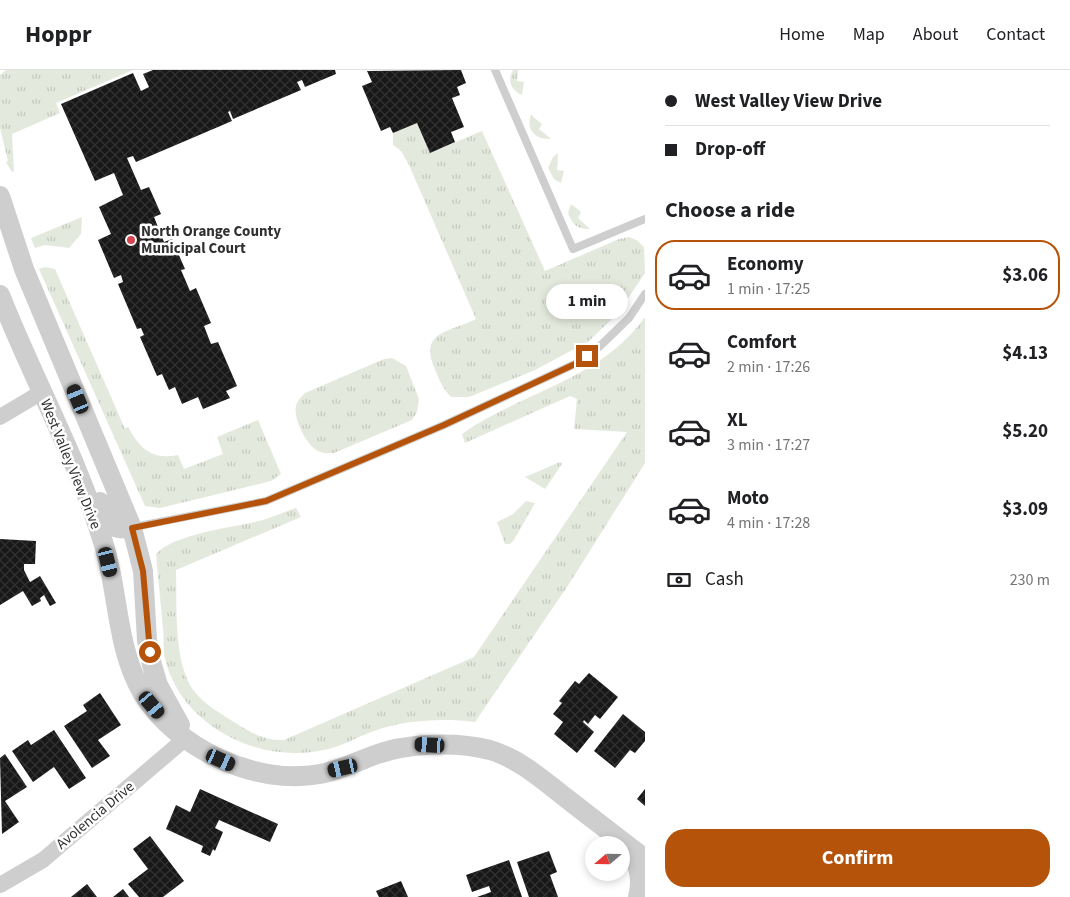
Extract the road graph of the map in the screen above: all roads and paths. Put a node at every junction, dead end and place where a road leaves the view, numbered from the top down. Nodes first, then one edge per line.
1 (495, 70) edge
2 (0, 196) edge
3 (645, 219) edge
4 (645, 294) edge
5 (0, 295) edge
6 (22, 348) junction
7 (42, 392) junction
8 (0, 417) edge
9 (132, 528) junction
10 (186, 738) junction
11 (638, 853) edge
12 (0, 885) edge
13 (638, 897) edge

1 - 3 lane
2 - 9 street, West Valley View Drive
4 - 9 lane
5 - 6 street, West Valley View Drive
6 - 7 street, West Valley View Drive
6 - 9 street
7 - 8 street
7 - 10 street, West Valley View Drive
9 - 10 street, West Valley View Drive
10 - 11 street, West Valley View Drive
10 - 12 street, Avolencia Drive
11 - 13 street

